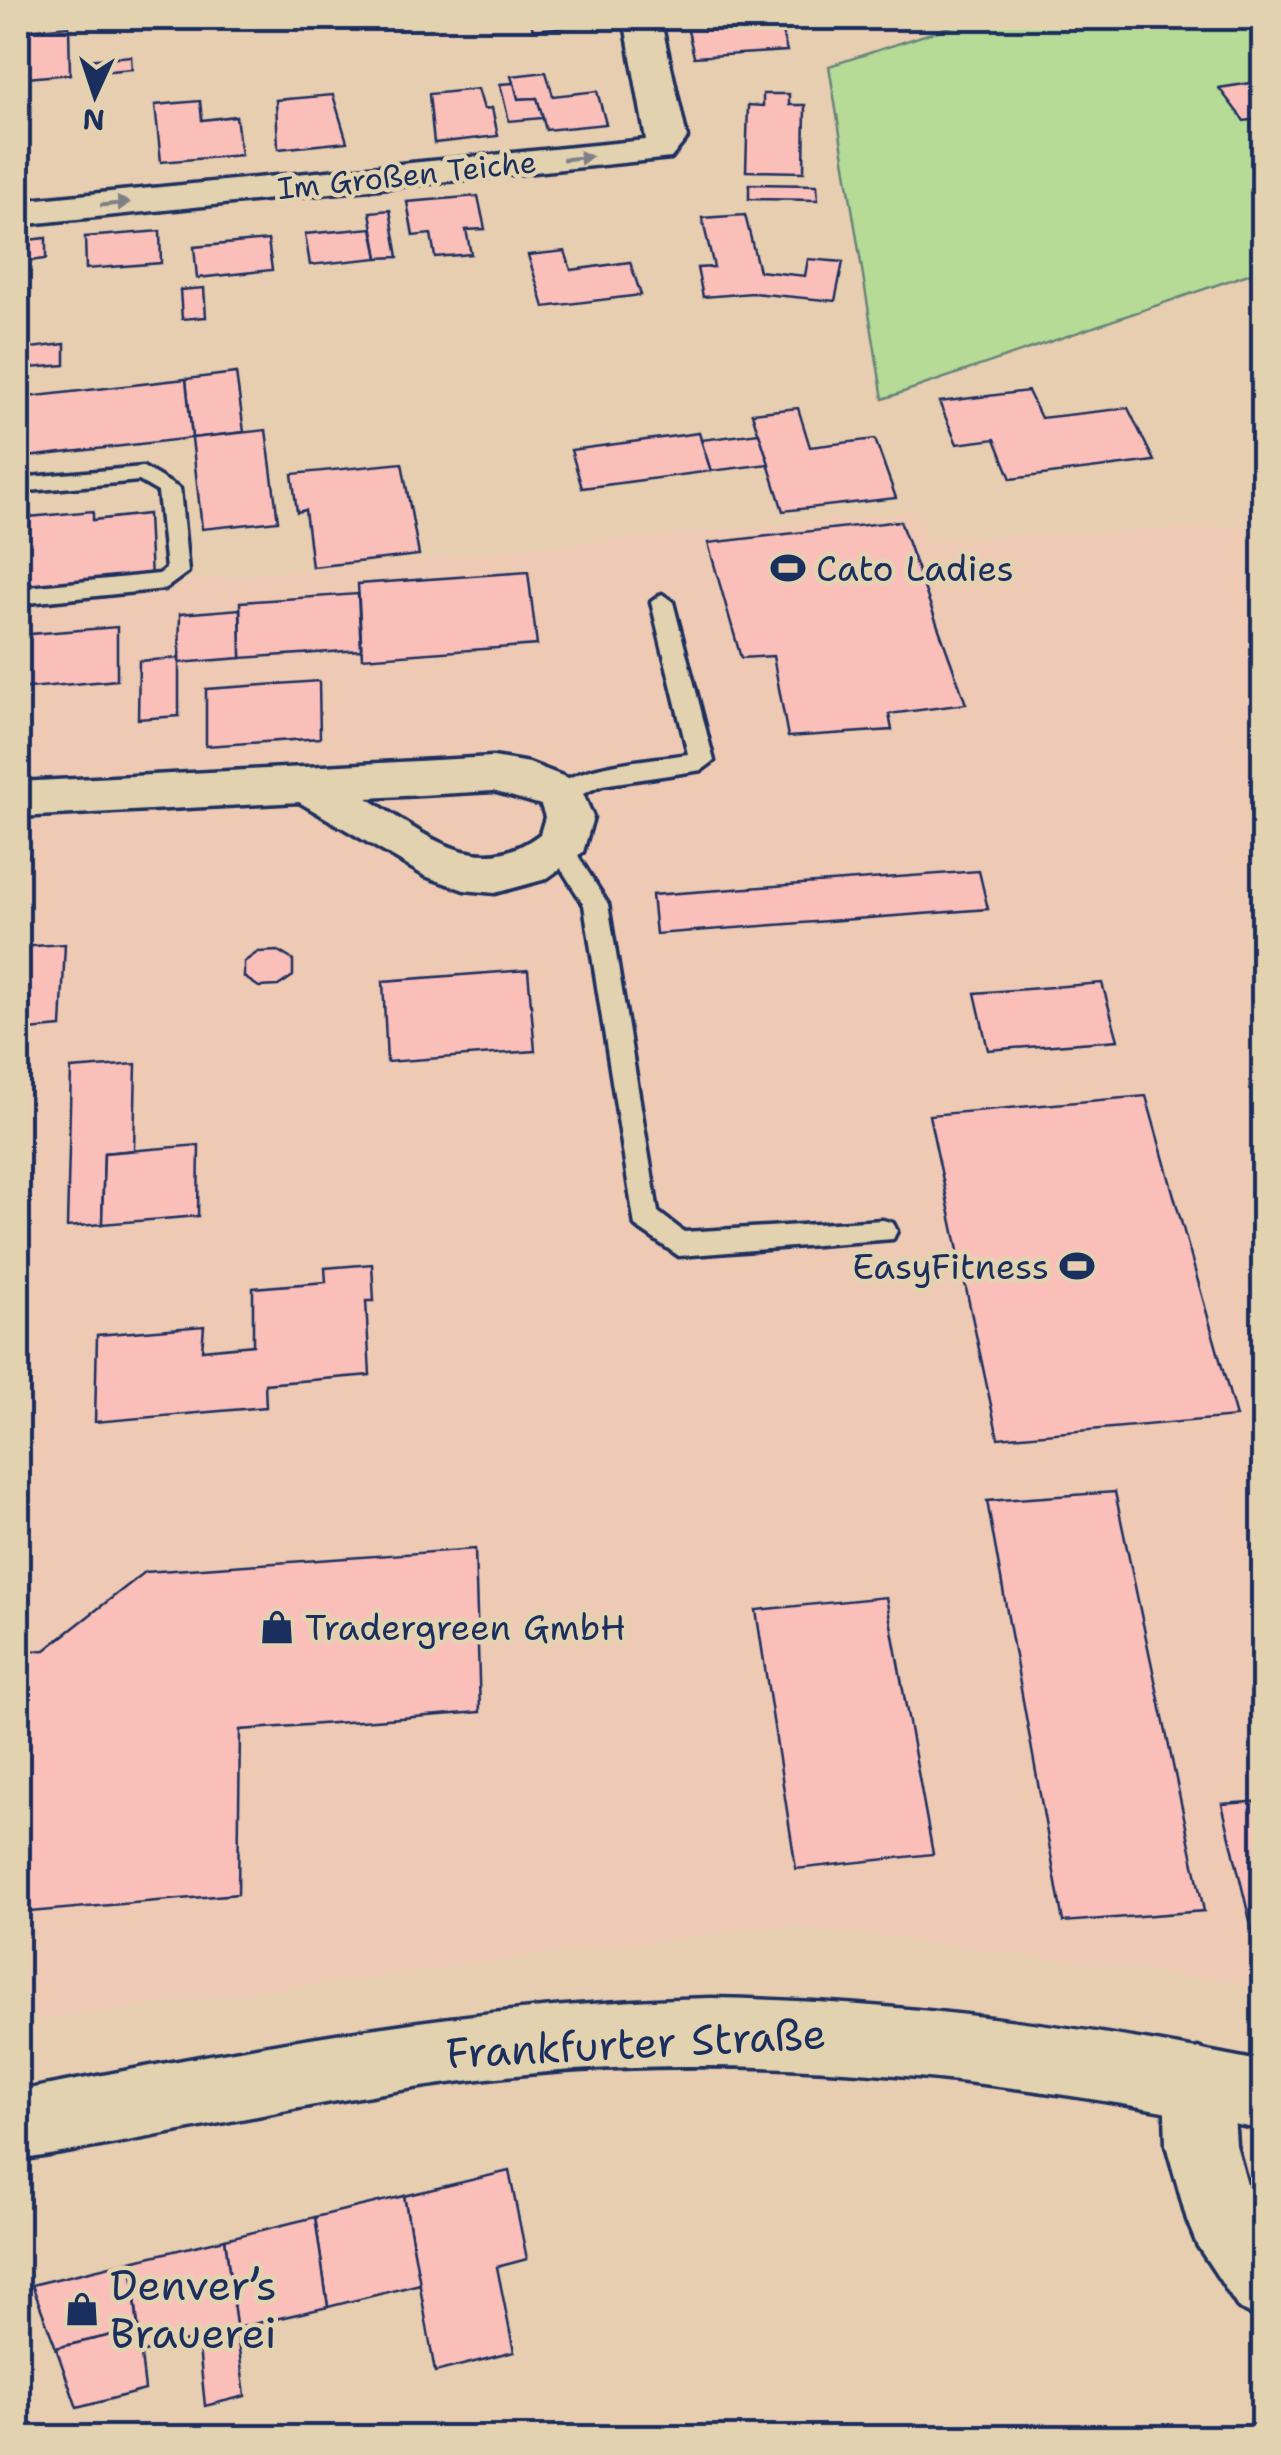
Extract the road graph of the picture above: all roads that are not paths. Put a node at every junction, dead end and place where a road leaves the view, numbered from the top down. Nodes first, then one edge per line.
1 (642, 18) edge
2 (18, 213) edge
3 (18, 486) edge
4 (18, 596) edge
5 (662, 602) dead end
6 (310, 786) junction
7 (560, 794) junction
8 (18, 800) edge
9 (559, 846) junction
10 (883, 1231) dead end
11 (1198, 2082) junction
12 (1264, 2096) edge
13 (18, 2126) edge
14 (1264, 2284) edge

2 -> 1 street, Im Großen Teiche
3 - 4 lane
5 - 7 lane
6 - 7 street
6 - 8 street
6 - 9 street
7 - 9 street
9 - 10 lane
11 - 12 street, Frankfurter Straße
11 - 13 street, Frankfurter Straße
11 - 14 street

